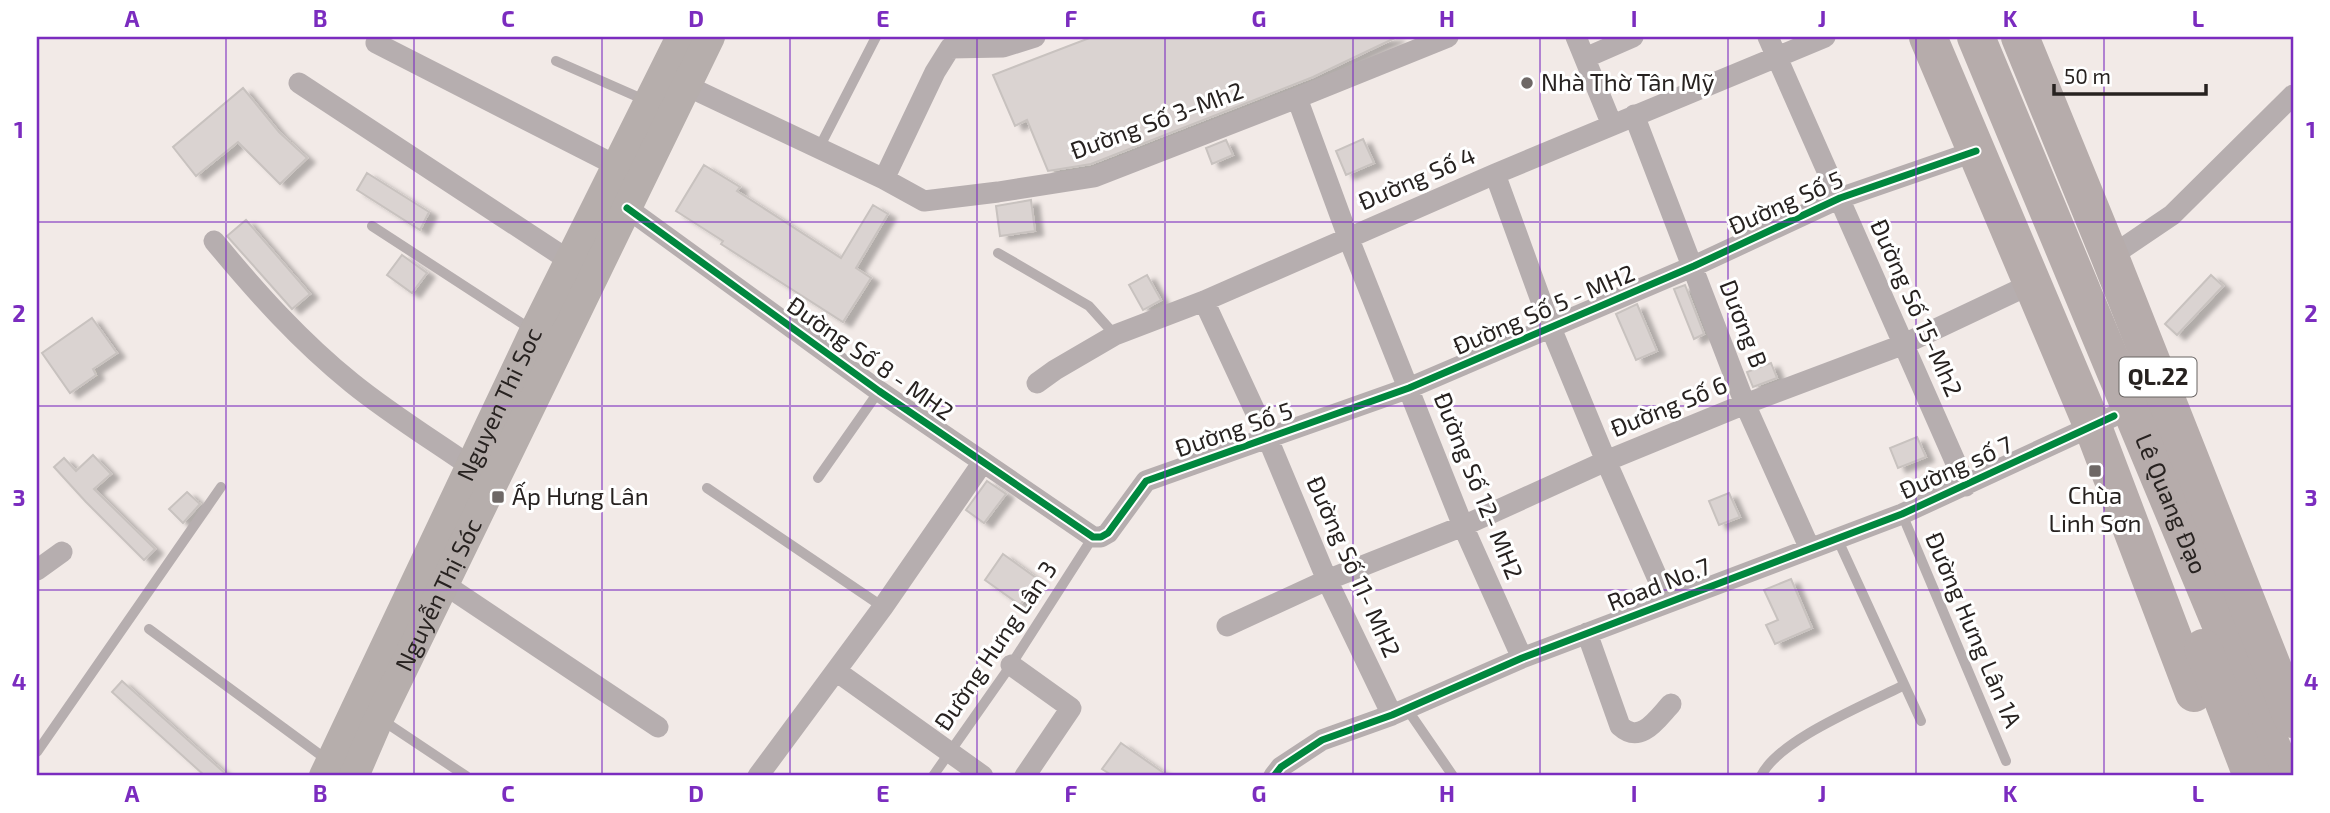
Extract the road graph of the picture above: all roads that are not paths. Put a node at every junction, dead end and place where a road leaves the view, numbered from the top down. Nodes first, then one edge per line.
1 (681, 37) edge
2 (710, 37) edge
3 (876, 37) edge
4 (1035, 37) edge
5 (1576, 37) edge
6 (1633, 37) edge
7 (1825, 37) edge
8 (1928, 37) edge
9 (1954, 37) edge
10 (1976, 37) edge
11 (2020, 37) edge
12 (1439, 38) edge
13 (376, 43) dead end
14 (1772, 46) edge
15 (1585, 58) junction
16 (556, 61) dead end
17 (299, 83) dead end
18 (687, 86) junction
19 (2293, 95) edge
20 (1297, 98) junction
21 (650, 103) junction
22 (1634, 116) junction
23 (1612, 125) junction
24 (819, 148) junction
25 (1976, 151) junction
26 (617, 166) junction
27 (1495, 174) junction
28 (884, 180) junction
29 (1839, 198) junction
30 (627, 208) junction
31 (372, 226) dead end
32 (1348, 237) junction
33 (214, 241) dead end
34 (998, 253) dead end
35 (2110, 257) junction
36 (570, 261) junction
37 (1693, 267) junction
38 (2031, 284) junction
39 (1203, 301) junction
40 (1551, 328) junction
41 (534, 332) junction
42 (1115, 335) junction
43 (1902, 345) junction
44 (1037, 383) dead end
45 (1409, 388) junction
46 (879, 391) junction
47 (1745, 404) junction
48 (2103, 422) junction
49 (1268, 439) junction
50 (1606, 461) junction
51 (983, 462) junction
52 (470, 466) junction
53 (818, 478) dead end
54 (1966, 485) junction
55 (221, 487) dead end
56 (707, 488) dead end
57 (1902, 514) junction
58 (1463, 526) junction
59 (1093, 537) junction
60 (1837, 538) junction
61 (1810, 549) junction
62 (62, 552) dead end
63 (37, 570) edge
64 (1327, 580) junction
65 (444, 584) junction
66 (1668, 602) junction
67 (883, 607) junction
68 (1227, 626) dead end
69 (149, 629) dead end
70 (1587, 633) junction
71 (1522, 658) junction
72 (1011, 665) junction
73 (836, 671) junction
74 (1904, 685) junction
75 (1671, 704) dead end
76 (368, 711) junction
77 (1399, 712) junction
78 (2293, 719) edge
79 (1921, 721) dead end
80 (658, 727) dead end
81 (37, 752) edge
82 (950, 753) junction
83 (2006, 761) dead end
84 (341, 772) edge
85 (466, 776) edge
86 (758, 776) edge
87 (933, 776) edge
88 (983, 776) edge
89 (1025, 776) edge
90 (1274, 776) edge
91 (1452, 776) edge
92 (1761, 776) edge
93 (2226, 776) edge
94 (2252, 776) edge
95 (2284, 776) edge

1 - 21 main road, Nguyen Thi Soc
2 - 18 main road, Nguyễn Thị Sóc
3 - 24 lane
4 - 28 street
5 - 15 street
6 - 15 street
7 - 14 street, Đường Số 4
8 - 25 highway, Lê Quang Đạo / QL.22
9 - 48 highway, Lê Quang Đạo / QL.22
10 - 95 highway, Lê Quang Đạo / QL.22
11 - 35 highway, Lê Quang Đạo / QL.22
12 - 20 street, Đường Số 3-Mh2
13 - 26 street
14 - 22 street, Đường Số 4
14 - 29 street, Đường Số 15-Mh2
15 - 23 street
16 - 21 lane
17 - 36 street
18 - 24 street, Đường Số 3-Mh2
18 - 30 main road, Nguyễn Thị Sóc
19 - 35 street
20 - 28 street, Đường Số 3-Mh2
20 - 32 street, Đường Số 12- MH2
21 - 26 main road, Nguyen Thi Soc
22 - 23 street, Đường Số 4
22 - 37 street, Dương B
23 - 27 street, Đường Số 4
24 - 28 street, Đường Số 3-Mh2
25 - 29 street, Đường Số 5
25 - 38 highway, Lê Quang Đạo / QL.22
26 - 36 main road, Nguyen Thi Soc
27 - 32 street, Đường Số 4
27 - 40 street
29 - 37 street, Đường Số 5
29 - 43 street, Đường Số 15-Mh2
30 - 46 street, Đường Số 8 - MH2
30 - 65 main road, Nguyễn Thị Sóc
31 - 41 lane
32 - 39 street, Đường Số 4
32 - 45 street, Đường Số 12- MH2
33 - 52 street
34 - 42 lane
35 - 78 highway, Lê Quang Đạo / QL.22
36 - 41 main road, Nguyen Thi Soc
37 - 40 street, Đường Số 5 - MH2
37 - 47 street, Dương B
38 - 43 street, Đường Số 6
38 - 48 highway, Lê Quang Đạo / QL.22
39 - 42 street, Đường Số 4
39 - 49 street
40 - 45 street, Đường Số 5 - MH2
40 - 50 street
41 - 52 main road, Nguyen Thi Soc
42 - 44 street, Đường Số 4
43 - 47 street, Đường Số 6
43 - 54 street, Đường Số 15-Mh2
45 - 49 street, Đường Số 5
45 - 58 street, Đường Số 12- MH2
46 - 51 street, Đường Số 8 - MH2
46 - 53 lane
47 - 50 street, Đường Số 6
47 - 61 street, Dương B
48 - 54 street, Đường số 7
48 - 93 highway, Lê Quang Đạo / QL.22
48 - 94 highway, Lê Quang Đạo / QL.22
49 - 59 street, Đường Số 5
49 - 64 street, Đường Số 11- MH2
50 - 58 street, Đường Số 6
50 - 66 street
51 - 59 street, Đường Số 8 - MH2
51 - 67 street
52 - 76 main road, Nguyen Thi Soc
54 - 57 street, Đường số 7
55 - 81 lane
56 - 67 lane
57 - 60 street, Đường số 7
57 - 83 lane, Đường Hưng Lân 1A
58 - 64 street, Đường Số 6
58 - 71 street, Đường Số 12- MH2
59 - 72 lane, Đường Hưng Lân 3
60 - 61 street, Đường số 7
60 - 74 lane
61 - 66 street, Road No.7
62 - 63 street
64 - 68 street, Đường Số 6
64 - 77 street, Đường Số 11- MH2
65 - 76 main road, Nguyễn Thị Sóc
65 - 80 street
66 - 70 street, Road No.7
67 - 73 street
69 - 84 lane
70 - 71 street, Road No.7
70 - 75 street
71 - 77 street
72 - 82 lane, Đường Hưng Lân 3
72 - 89 street
73 - 82 street
73 - 86 street
74 - 79 lane
74 - 92 lane
76 - 84 main road, Nguyen Thi Soc
76 - 85 lane
77 - 90 street
77 - 91 lane
82 - 87 lane, Đường Hưng Lân 3
82 - 88 street

